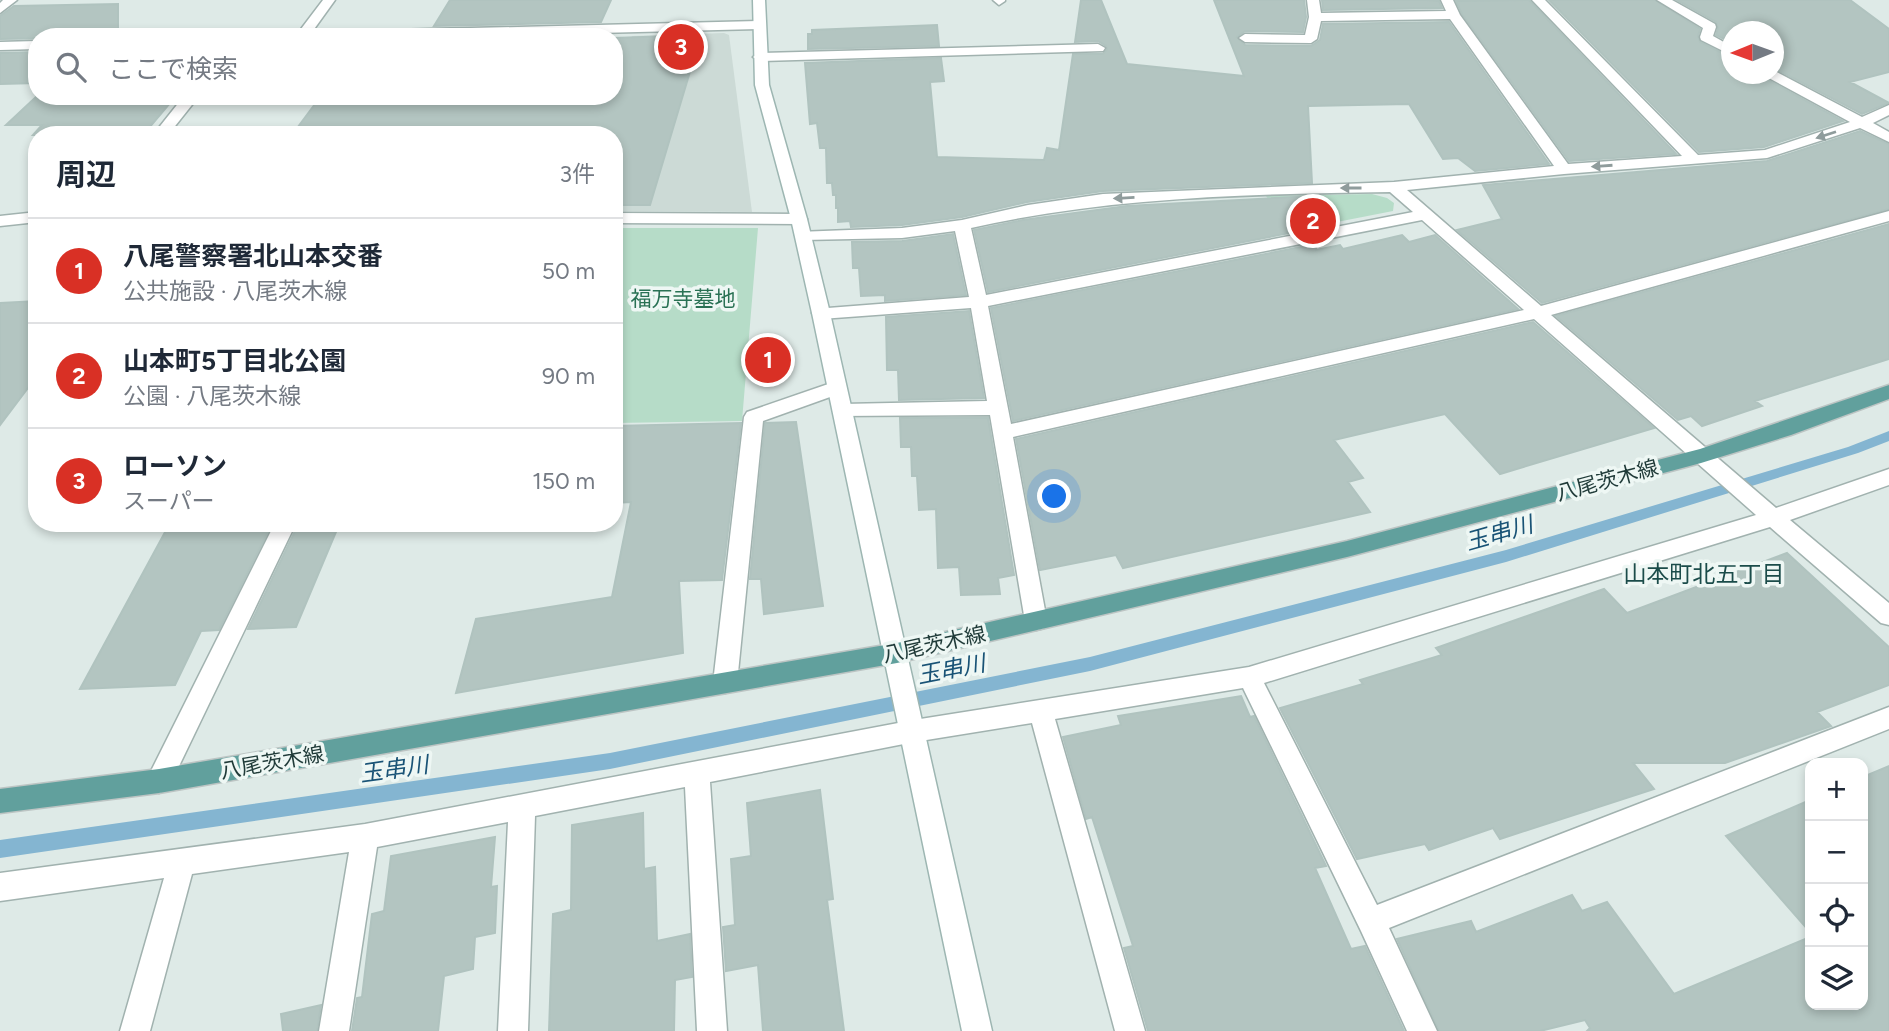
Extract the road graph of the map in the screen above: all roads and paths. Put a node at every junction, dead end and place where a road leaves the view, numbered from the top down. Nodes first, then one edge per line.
1 (10, 0) edge
2 (329, 0) edge
3 (759, 0) edge
4 (1313, 0) edge
5 (1447, 0) edge
6 (1538, 0) edge
7 (1663, 0) edge
8 (0, 9) edge
9 (1454, 15) junction
10 (1315, 17) junction
11 (758, 26) junction
12 (308, 28) edge
13 (623, 29) edge
14 (1245, 38) dead end
15 (28, 45) edge
16 (1721, 45) edge
17 (0, 46) edge
18 (1098, 48) dead end
19 (760, 57) junction
20 (1784, 81) edge
21 (185, 105) edge
22 (1889, 109) edge
23 (1862, 123) junction
24 (167, 126) edge
25 (1889, 138) edge
26 (1694, 159) junction
27 (1564, 169) junction
28 (1394, 187) junction
29 (1423, 215) junction
30 (1889, 216) edge
31 (28, 218) edge
32 (623, 218) edge
33 (0, 221) edge
34 (962, 225) junction
35 (801, 227) junction
36 (979, 302) junction
37 (821, 313) junction
38 (1537, 313) junction
39 (837, 387) junction
40 (1889, 392) edge
41 (996, 408) junction
42 (843, 411) junction
43 (1001, 433) junction
44 (1706, 460) junction
45 (1889, 477) edge
46 (1770, 512) junction
47 (282, 532) edge
48 (1889, 615) edge
49 (1036, 621) junction
50 (899, 661) junction
51 (1249, 677) junction
52 (725, 683) junction
53 (1041, 711) junction
54 (1889, 718) edge
55 (913, 729) junction
56 (697, 772) junction
57 (159, 781) junction
58 (0, 800) edge
59 (522, 806) junction
60 (365, 837) junction
61 (182, 861) junction
62 (0, 887) edge
63 (1371, 921) junction
64 (135, 1031) edge
65 (334, 1031) edge
66 (513, 1031) edge
67 (712, 1031) edge
68 (977, 1031) edge
69 (1130, 1031) edge
70 (1422, 1031) edge

1 - 8 street
2 - 12 street
3 - 11 street
4 - 10 street
5 - 9 street
6 - 26 street
7 - 16 street
9 - 10 street
9 - 27 street
10 - 14 street
11 - 13 street
11 - 19 street
15 - 17 street
18 - 19 street
19 - 35 street
20 - 23 street
21 - 24 street
22 - 23 street
23 - 25 street
23 -> 26 street
26 -> 27 street
27 - 28 street
28 - 29 street
28 -> 34 street
29 - 36 street
29 - 38 street
30 - 38 street
31 - 33 street
32 - 35 street
34 - 35 street
34 - 36 street
35 - 37 street
36 - 37 street
36 - 41 street
37 - 39 street
38 - 43 street
38 - 44 street
39 - 42 street
39 - 52 street
40 - 44 main road, 八尾茨木線
41 - 42 street
41 - 43 street
42 - 50 street
43 - 49 street
44 - 46 street
44 - 49 main road, 八尾茨木線
45 - 46 street
46 - 48 street
46 - 51 street
47 - 57 street
49 - 50 main road, 八尾茨木線
50 - 52 main road, 八尾茨木線
50 - 55 street
51 - 53 street
51 - 63 street
52 - 57 main road, 八尾茨木線
53 - 55 street
53 - 69 street
54 - 63 street
55 - 56 street
55 - 68 street
56 - 59 street
56 - 67 street
57 - 58 main road, 八尾茨木線
59 - 60 street
59 - 66 street
60 - 61 street
60 - 65 street
61 - 62 street
61 - 64 street
63 - 70 street

